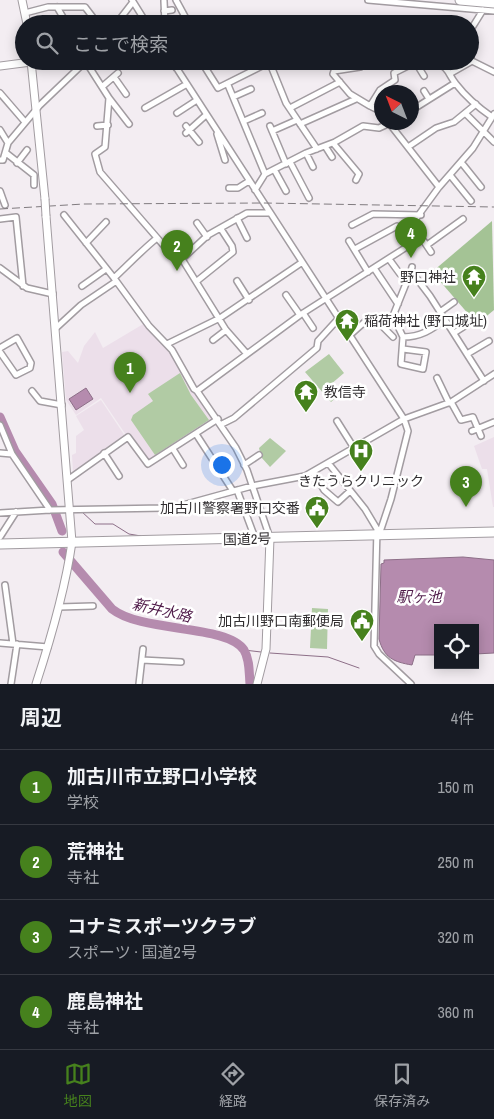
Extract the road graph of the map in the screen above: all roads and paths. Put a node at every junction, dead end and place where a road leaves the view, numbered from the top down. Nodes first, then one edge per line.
1 (22, 0) edge
2 (176, 0) edge
3 (368, 0) edge
4 (460, 0) edge
5 (132, 1) edge
6 (164, 1) edge
7 (494, 3) edge
8 (57, 7) junction
9 (164, 10) junction
10 (172, 10) dead end
11 (483, 10) junction
12 (494, 11) edge
13 (25, 13) joint
14 (62, 15) edge
15 (91, 15) edge
16 (122, 15) edge
17 (141, 15) edge
18 (164, 15) edge
19 (184, 15) edge
20 (479, 16) edge
21 (479, 63) edge
22 (15, 64) edge
23 (0, 66) edge
24 (32, 70) edge
25 (78, 70) edge
26 (92, 70) edge
27 (177, 70) edge
28 (207, 70) edge
29 (254, 70) edge
30 (273, 70) edge
31 (340, 70) edge
32 (400, 70) edge
33 (421, 70) edge
34 (447, 70) edge
35 (455, 70) edge
36 (494, 72) edge
37 (451, 73) junction
38 (424, 76) dead end
39 (340, 82) junction
40 (455, 83) junction
41 (186, 84) junction
42 (228, 84) junction
43 (103, 86) junction
44 (251, 89) dead end
45 (424, 91) dead end
46 (1, 92) edge
47 (126, 94) dead end
48 (109, 98) junction
49 (356, 99) junction
50 (429, 99) junction
51 (196, 100) junction
52 (233, 100) junction
53 (476, 104) junction
54 (419, 105) edge
55 (370, 106) junction
56 (145, 108) dead end
57 (290, 108) junction
58 (374, 108) edge
59 (36, 110) junction
60 (177, 113) dead end
61 (262, 113) dead end
62 (466, 113) junction
63 (206, 115) junction
64 (493, 116) edge
65 (242, 120) junction
66 (25, 122) junction
67 (299, 122) junction
68 (129, 124) dead end
69 (97, 126) dead end
70 (108, 126) junction
71 (374, 127) edge
72 (0, 130) edge
73 (216, 130) junction
74 (395, 130) edge
75 (483, 132) junction
76 (198, 138) dead end
77 (494, 142) edge
78 (8, 143) junction
79 (333, 143) junction
80 (325, 146) junction
81 (408, 147) junction
82 (316, 149) junction
83 (27, 150) dead end
84 (6, 153) junction
85 (306, 153) junction
86 (332, 157) dead end
87 (225, 160) dead end
88 (1, 162) edge
89 (461, 162) junction
90 (17, 163) junction
91 (288, 163) junction
92 (313, 167) dead end
93 (275, 170) junction
94 (265, 174) junction
95 (450, 175) junction
96 (356, 180) dead end
97 (249, 181) junction
98 (234, 182) dead end
99 (34, 185) dead end
100 (481, 186) dead end
101 (439, 187) junction
102 (229, 188) dead end
103 (236, 188) junction
104 (255, 190) junction
105 (0, 191) edge
106 (286, 192) dead end
107 (309, 198) dead end
108 (471, 201) dead end
109 (5, 205) dead end
110 (269, 213) junction
111 (64, 215) dead end
112 (421, 215) junction
113 (0, 218) edge
114 (237, 218) junction
115 (463, 219) dead end
116 (106, 222) dead end
117 (197, 223) dead end
118 (352, 225) dead end
119 (221, 229) junction
120 (408, 233) junction
121 (207, 237) junction
122 (157, 238) junction
123 (247, 238) dead end
124 (350, 241) dead end
125 (86, 243) junction
126 (427, 246) junction
127 (355, 250) junction
128 (432, 252) dead end
129 (182, 259) junction
130 (389, 259) junction
131 (302, 263) junction
132 (0, 268) edge
133 (374, 268) junction
134 (106, 269) junction
135 (368, 272) junction
136 (400, 274) dead end
137 (115, 280) junction
138 (197, 281) junction
139 (237, 281) dead end
140 (23, 286) junction
141 (82, 286) dead end
142 (53, 294) junction
143 (286, 296) dead end
144 (249, 300) junction
145 (326, 300) junction
146 (454, 302) dead end
147 (398, 304) junction
148 (440, 312) junction
149 (302, 314) junction
150 (220, 318) junction
151 (339, 318) junction
152 (445, 319) junction
153 (471, 322) dead end
154 (56, 328) junction
155 (313, 328) dead end
156 (226, 330) junction
157 (454, 333) junction
158 (350, 335) junction
159 (393, 337) dead end
160 (403, 337) junction
161 (213, 340) dead end
162 (488, 341) dead end
163 (167, 344) junction
164 (0, 348) edge
165 (403, 349) junction
166 (247, 354) junction
167 (467, 354) junction
168 (1, 355) edge
169 (494, 374) edge
170 (436, 378) dead end
171 (484, 381) junction
172 (32, 391) dead end
173 (197, 391) junction
174 (35, 397) junction
175 (30, 402) dead end
176 (450, 402) junction
177 (62, 405) junction
178 (218, 418) junction
179 (404, 419) junction
180 (337, 421) dead end
181 (494, 422) edge
182 (222, 424) junction
183 (0, 425) edge
184 (475, 430) junction
185 (196, 434) junction
186 (481, 436) dead end
187 (354, 448) junction
188 (173, 449) junction
189 (0, 453) edge
190 (104, 453) junction
191 (12, 454) junction
192 (259, 455) dead end
193 (329, 464) junction
194 (183, 465) dead end
195 (244, 465) junction
196 (314, 472) junction
197 (119, 476) dead end
198 (68, 479) junction
199 (252, 486) junction
200 (235, 490) junction
201 (350, 491) junction
202 (50, 510) junction
203 (71, 510) junction
204 (16, 512) junction
205 (0, 513) edge
206 (494, 532) edge
207 (379, 536) junction
208 (0, 537) edge
209 (254, 538) junction
210 (270, 538) junction
211 (72, 542) junction
212 (0, 544) edge
213 (7, 588) dead end
214 (93, 606) dead end
215 (59, 607) junction
216 (0, 643) edge
217 (15, 644) junction
218 (48, 646) junction
219 (142, 649) dead end
220 (142, 660) junction
221 (181, 662) dead end
222 (11, 684) edge
223 (36, 684) edge
224 (139, 684) edge
225 (257, 684) edge
226 (411, 684) edge

1 - 13 street
2 - 19 street
3 - 11 street
4 - 7 highway
5 - 16 street
5 - 17 street
6 - 9 street
8 - 13 street
8 - 14 street
8 - 15 street
9 - 10 street
9 - 18 street
11 - 12 street
11 - 20 street
21 - 36 street
22 - 23 street
24 - 59 street
25 - 59 street
26 - 43 street
27 - 41 street
28 - 42 street
29 - 42 street
30 - 57 street
31 - 39 street
32 - 55 street
33 - 38 street
34 - 37 street
35 - 37 street
37 - 40 street
39 - 49 street
39 - 57 street
40 - 50 street
40 - 53 street
41 - 51 street
41 - 56 street
42 - 52 street
43 - 47 street
43 - 48 street
44 - 52 street
45 - 50 street
46 - 66 street
48 - 68 street
48 - 70 street
49 - 55 street
49 - 67 street
50 - 54 street
51 - 60 street
51 - 63 street
52 - 65 street
53 - 62 street
53 - 64 street
55 - 58 street
57 - 67 street
59 - 66 street
59 - 142 street, bridge
61 - 65 street
62 - 75 street
62 - 81 street
63 - 73 street
63 - 76 street
64 - 75 street
65 - 94 street
66 - 78 street
67 - 82 street
67 - 91 street
69 - 70 street
70 - 122 street
71 - 79 street
72 - 78 street
73 - 87 street
73 - 97 street
74 - 81 street
75 - 77 street
75 - 89 street
78 - 84 street
79 - 80 street
79 - 96 street
80 - 82 street
80 - 86 street
81 - 101 street
82 - 85 street
83 - 90 street
84 - 88 street
84 - 90 street
85 - 91 street
85 - 92 street
89 - 95 street
89 - 100 street
90 - 99 street
91 - 93 street
91 - 107 street
93 - 94 street
93 - 106 street
94 - 104 street
95 - 101 street
95 - 108 street
97 - 103 street
97 - 104 street
98 - 103 street
101 - 112 street
102 - 103 street
104 - 110 street
105 - 109 street
110 - 114 street
110 - 131 street
111 - 125 street
112 - 118 street
112 - 120 street
113 - 140 street
114 - 119 street
114 - 123 street
115 - 126 street
116 - 125 street
117 - 121 street
119 - 121 street
119 - 138 street
120 - 126 street
120 - 127 street
120 - 130 street
121 - 129 street
122 - 129 street
122 - 137 street
124 - 127 street
125 - 134 street
126 - 128 street
127 - 135 street
129 - 138 street
130 - 133 street
130 - 136 street
131 - 144 street
131 - 145 street
132 - 140 street
133 - 135 street
133 - 147 street
134 - 137 street
134 - 141 street
135 - 145 street
137 - 154 street
137 - 163 street
138 - 150 street
139 - 144 street
140 - 142 street
142 - 154 street
143 - 149 street
144 - 150 street
145 - 149 street
145 - 151 street
146 - 148 street
147 - 148 street
147 - 160 street
148 - 152 street
149 - 155 street
149 - 166 street
150 - 156 street
150 - 163 street
151 - 158 street
151 - 182 street
152 - 157 street
152 - 160 street
153 - 157 street
154 - 177 street
156 - 161 street
156 - 166 street
157 - 167 street
158 - 159 street
158 - 179 street
160 - 165 street
162 - 167 street
163 - 173 street
164 - 168 street
165 - 165 street
166 - 173 street
167 - 171 street
169 - 171 street
170 - 176 street
171 - 176 street
172 - 174 street
173 - 178 street
174 - 175 street
174 - 177 street
176 - 179 street
176 - 184 street
177 - 198 street
178 - 182 street
178 - 185 street
179 - 187 street
179 - 207 street
180 - 187 street
181 - 184 street
182 - 195 street
183 - 191 street
184 - 186 street
185 - 188 street
185 - 200 street
187 - 193 street
188 - 190 street
188 - 194 street
189 - 191 street
190 - 197 street
190 - 198 street
191 - 202 street
192 - 195 street
193 - 196 street
193 - 201 street
195 - 199 street
196 - 199 street
196 - 201 street
198 - 203 street
199 - 200 street
199 - 210 street
200 - 203 street
200 - 209 street
201 - 207 street
202 - 203 street
202 - 204 street
203 - 211 street
204 - 205 street
204 - 208 street
206 - 207 highway, 国道2号
207 - 210 highway, 国道2号
207 - 226 street
209 - 210 highway, 国道2号
209 - 211 highway, 国道2号
210 - 225 street
211 - 212 highway, 国道2号
211 - 215 street
213 - 217 street
214 - 215 street
215 - 218 street
216 - 217 street
217 - 218 street
217 - 222 street
218 - 223 street
219 - 220 street
220 - 221 street
220 - 224 street

